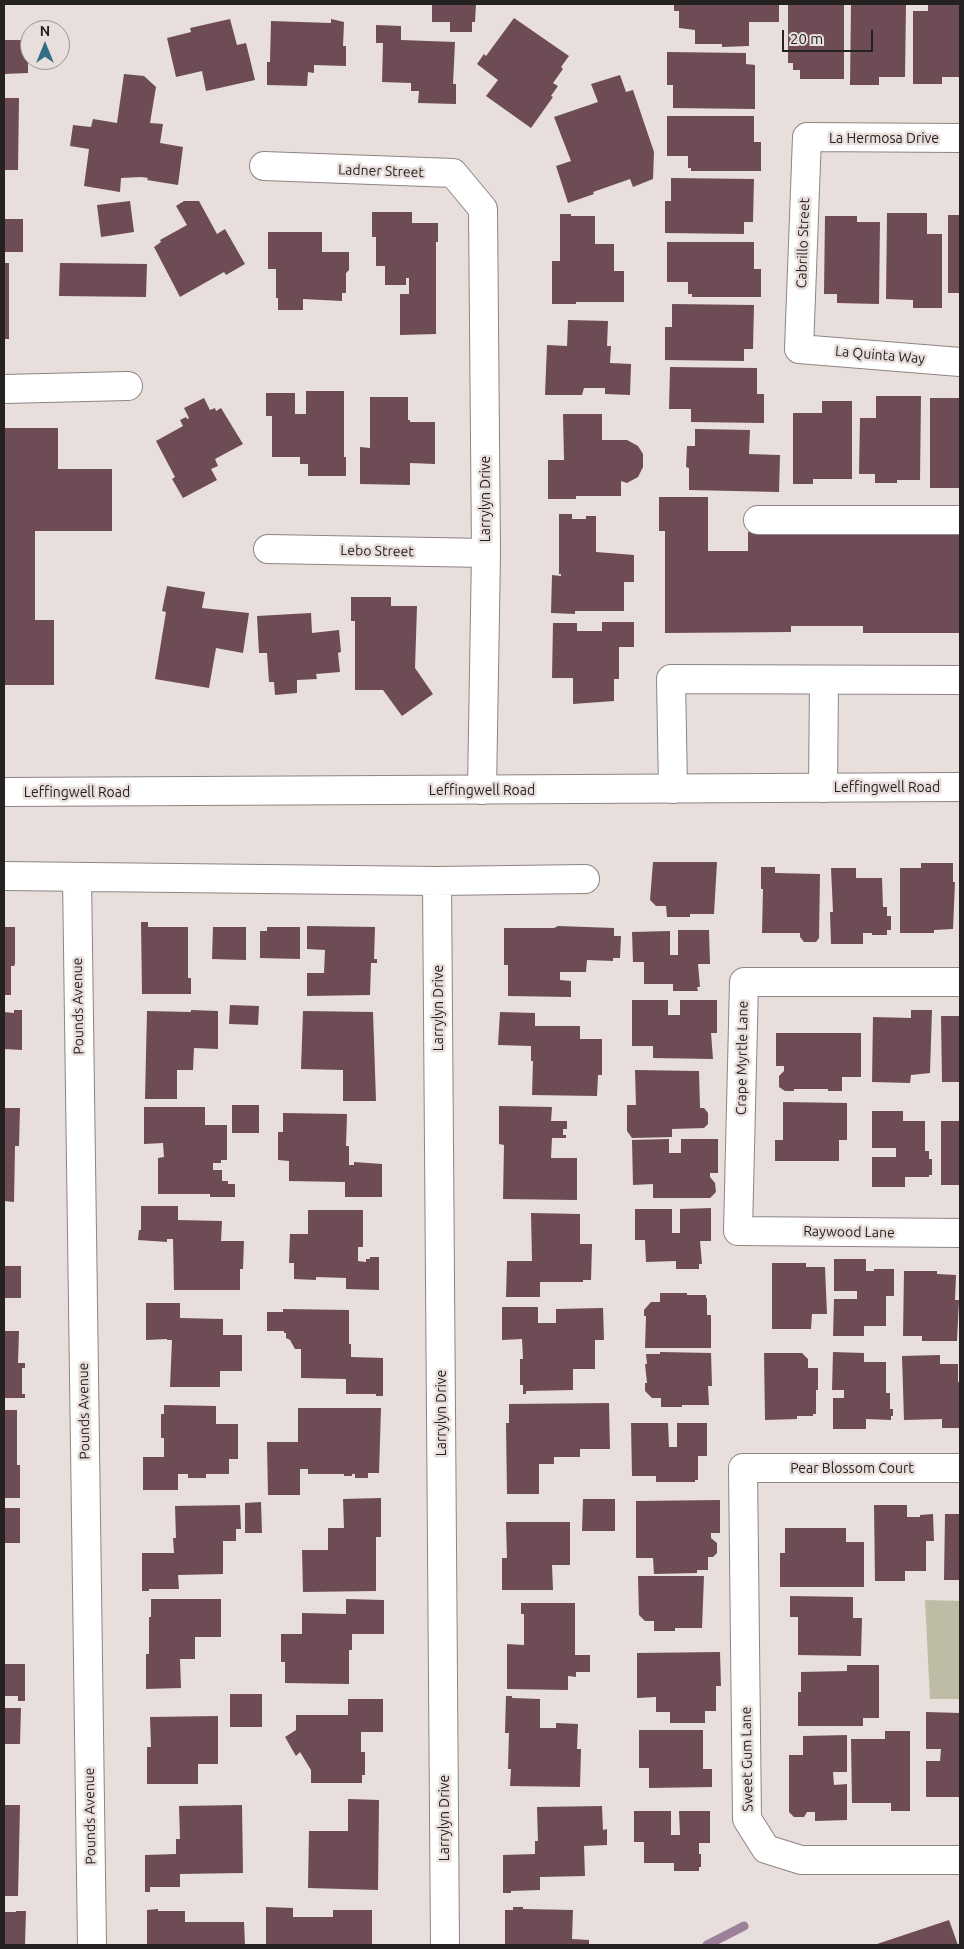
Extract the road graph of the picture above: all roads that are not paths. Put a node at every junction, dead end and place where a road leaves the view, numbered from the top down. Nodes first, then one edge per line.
1 (807, 137) joint
2 (960, 138) edge
3 (264, 166) dead end
4 (483, 209) joint
5 (799, 349) joint
6 (960, 362) edge
7 (128, 386) dead end
8 (4, 389) edge
9 (758, 520) dead end
10 (960, 520) edge
11 (268, 549) dead end
12 (486, 554) junction
13 (824, 680) junction
14 (960, 680) edge
15 (960, 787) edge
16 (823, 788) junction
17 (674, 789) junction
18 (482, 790) junction
19 (4, 792) edge
20 (4, 876) edge
21 (76, 877) junction
22 (585, 879) dead end
23 (437, 881) junction
24 (960, 982) edge
25 (738, 1230) joint
26 (960, 1233) edge
27 (743, 1468) joint
28 (960, 1468) edge
29 (960, 1860) edge
30 (92, 1945) edge
31 (445, 1945) edge

1 - 2 street, La Hermosa Drive
1 - 5 street, Cabrillo Street
3 - 4 street, Ladner Street
4 - 12 street, Larrylyn Drive
5 - 6 street, La Quinta Way
7 - 8 street
9 - 10 street
11 - 12 street, Lebo Street
12 - 18 street, Larrylyn Drive
13 - 14 street
13 - 16 street
13 - 17 street
15 - 16 street, Leffingwell Road
16 - 17 street, Leffingwell Road
17 - 18 street, Leffingwell Road
18 - 19 street, Leffingwell Road
20 - 21 street
21 - 23 street
21 - 30 street, Pounds Avenue
22 - 23 street
23 - 31 street, Larrylyn Drive
24 - 25 street, Crape Myrtle Lane
25 - 26 street, Raywood Lane
27 - 28 street, Pear Blossom Court
27 - 29 street, Sweet Gum Lane

